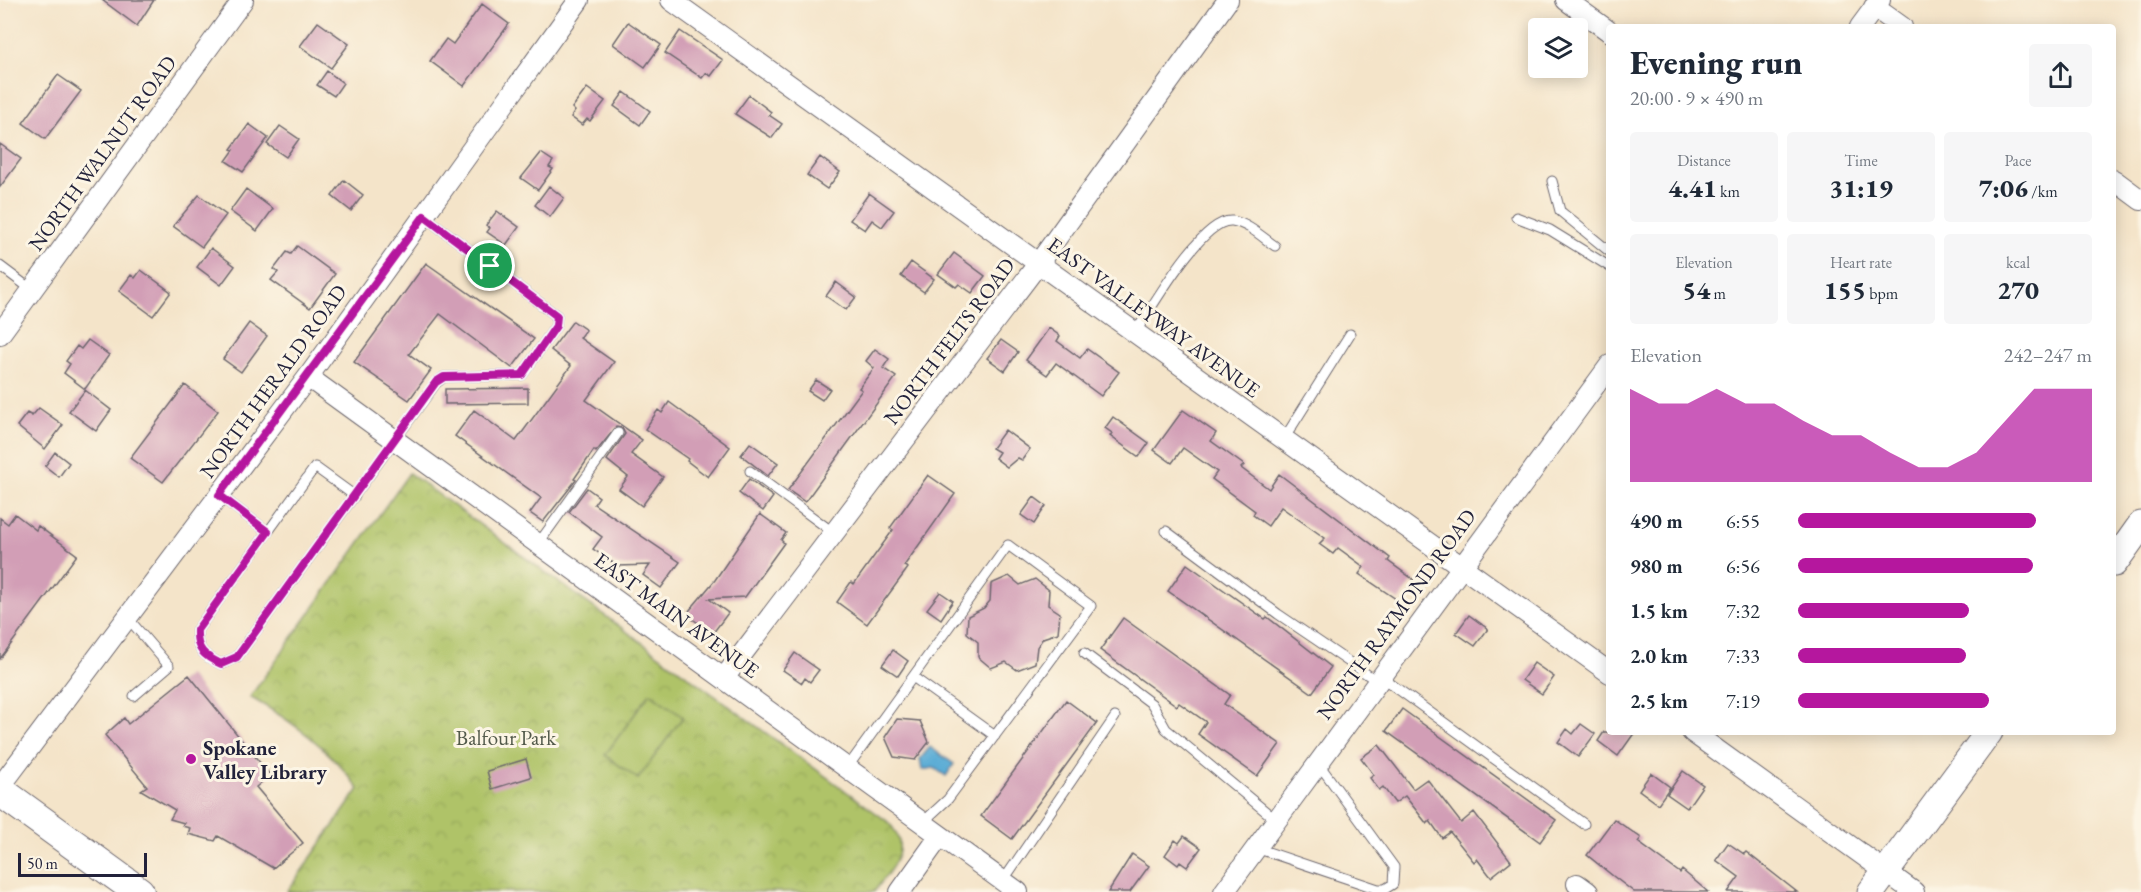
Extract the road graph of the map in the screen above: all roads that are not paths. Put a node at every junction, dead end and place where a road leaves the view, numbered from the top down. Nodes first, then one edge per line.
1 (243, 0) edge
2 (579, 0) edge
3 (671, 0) edge
4 (1228, 0) edge
5 (1566, 0) edge
6 (1877, 4) edge
7 (1862, 24) edge
8 (1899, 24) edge
9 (1606, 29) edge
10 (1552, 181) dead end
11 (2116, 181) edge
12 (2141, 200) edge
13 (424, 216) junction
14 (1516, 217) dead end
15 (1275, 246) dead end
16 (1606, 249) edge
17 (1038, 264) junction
18 (1606, 265) edge
19 (0, 266) edge
20 (32, 290) junction
21 (1135, 333) junction
22 (0, 334) edge
23 (1350, 334) dead end
24 (1606, 370) edge
25 (308, 377) junction
26 (618, 434) dead end
27 (1284, 439) junction
28 (395, 440) junction
29 (750, 471) dead end
30 (219, 495) junction
31 (355, 496) junction
32 (2141, 525) edge
33 (1166, 531) dead end
34 (268, 532) junction
35 (834, 533) junction
36 (538, 544) junction
37 (2116, 560) edge
38 (1461, 566) junction
39 (128, 617) junction
40 (1084, 653) dead end
41 (1606, 670) edge
42 (913, 677) junction
43 (724, 678) junction
44 (1379, 679) junction
45 (134, 696) dead end
46 (1115, 717) dead end
47 (1696, 735) edge
48 (1987, 735) edge
49 (996, 736) junction
50 (1318, 763) junction
51 (847, 768) junction
52 (0, 789) edge
53 (1276, 820) junction
54 (922, 823) junction
55 (1584, 824) dead end
56 (940, 836) junction
57 (1256, 848) junction
58 (1879, 882) edge
59 (1010, 887) edge
60 (136, 891) edge
61 (900, 892) edge
62 (1224, 892) edge
63 (1914, 892) edge

1 - 20 street, NORTH WALNUT ROAD
2 - 13 street, NORTH HERALD ROAD
3 - 17 street, EAST VALLEYWAY AVENUE
4 - 17 street, NORTH FELTS ROAD
5 - 9 street
6 - 7 street
6 - 8 street
10 - 16 lane
11 - 12 street
13 - 25 street, NORTH HERALD ROAD
13 - 28 lane
14 - 18 lane
15 - 21 lane
17 - 21 street, EAST VALLEYWAY AVENUE
17 - 35 street, NORTH FELTS ROAD
19 - 20 lane
20 - 22 street, NORTH WALNUT ROAD
21 - 27 street, EAST VALLEYWAY AVENUE
23 - 27 lane
24 - 38 street, NORTH RAYMOND ROAD
25 - 28 street, EAST MAIN AVENUE
25 - 30 street, NORTH HERALD ROAD
26 - 36 lane
27 - 38 street, EAST VALLEYWAY AVENUE
28 - 31 lane
28 - 36 street, EAST MAIN AVENUE
29 - 35 lane
30 - 34 lane
30 - 39 street, NORTH HERALD ROAD
31 - 34 lane
31 - 34 lane
32 - 37 main road
33 - 44 lane
35 - 43 street, NORTH FELTS ROAD
36 - 43 street, EAST MAIN AVENUE
38 - 41 street, EAST VALLEYWAY AVENUE
38 - 44 street, NORTH RAYMOND ROAD
39 - 45 lane
39 - 52 street, NORTH HERALD ROAD
40 - 53 lane
42 - 49 lane
42 - 49 lane
42 - 51 lane
43 - 51 street, EAST MAIN AVENUE
44 - 50 street, NORTH RAYMOND ROAD
44 - 55 lane
46 - 59 lane
47 - 58 street
48 - 58 main road
49 - 54 lane
50 - 53 street, NORTH RAYMOND ROAD
50 - 57 lane
51 - 54 street, EAST MAIN AVENUE
52 - 60 main road
53 - 57 street, NORTH RAYMOND ROAD
54 - 56 street, EAST MAIN AVENUE
56 - 59 street, EAST MAIN AVENUE
56 - 61 street
57 - 62 street, NORTH RAYMOND ROAD
58 - 63 street

